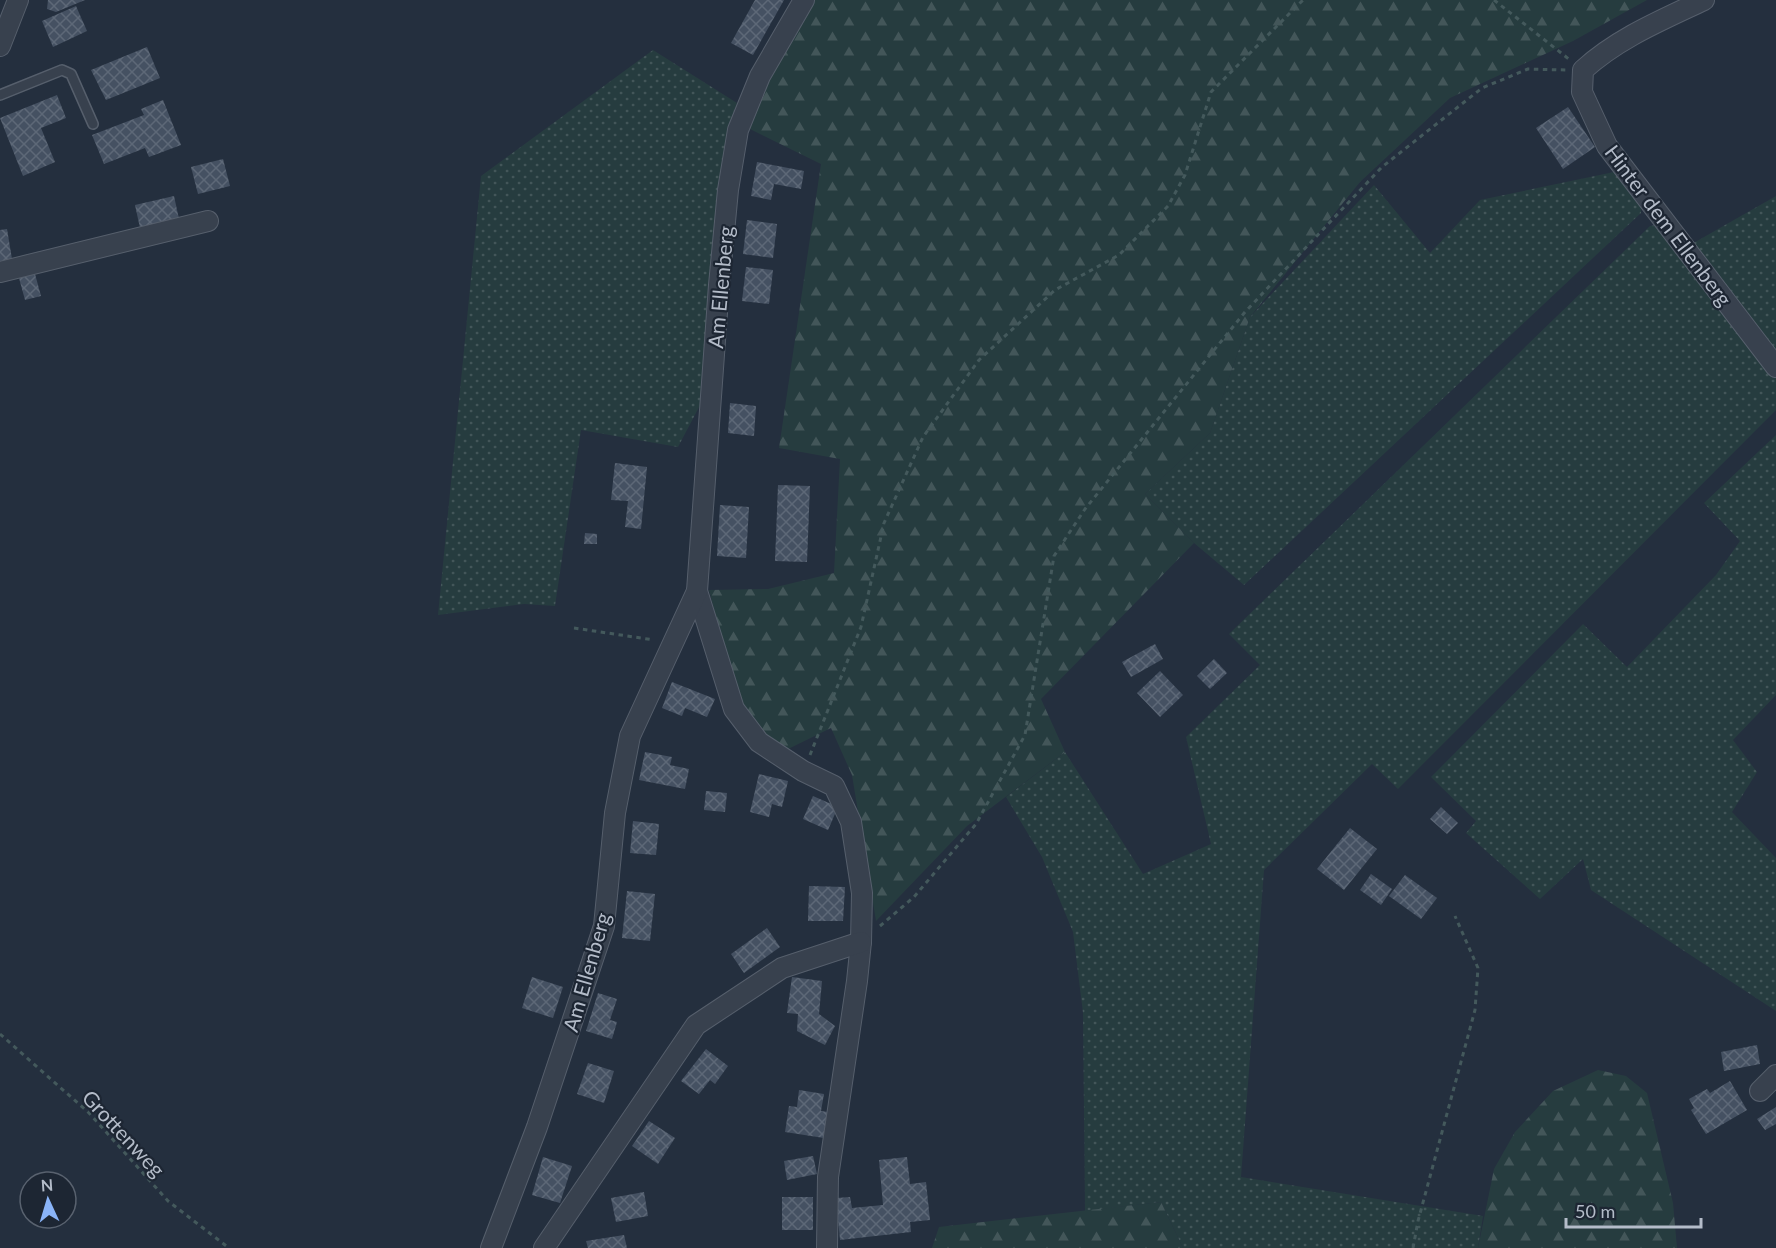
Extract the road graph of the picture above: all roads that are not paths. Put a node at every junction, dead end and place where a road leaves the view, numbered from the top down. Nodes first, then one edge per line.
1 (18, 0) edge
2 (804, 0) edge
3 (1704, 0) edge
4 (0, 46) edge
5 (0, 95) edge
6 (93, 124) dead end
7 (208, 221) dead end
8 (0, 272) edge
9 (1776, 367) edge
10 (698, 591) junction
11 (861, 942) junction
12 (1776, 1075) edge
13 (1760, 1091) dead end
14 (492, 1248) edge
15 (544, 1248) edge
16 (827, 1248) edge

1 - 4 street
2 - 10 street, Am Ellenberg
3 - 9 street, Hinter dem Ellenberg
5 - 6 lane
7 - 8 street
10 - 11 street, Am Ellenberg
10 - 14 street, Am Ellenberg
11 - 15 street
11 - 16 street, Am Ellenberg
12 - 13 street

